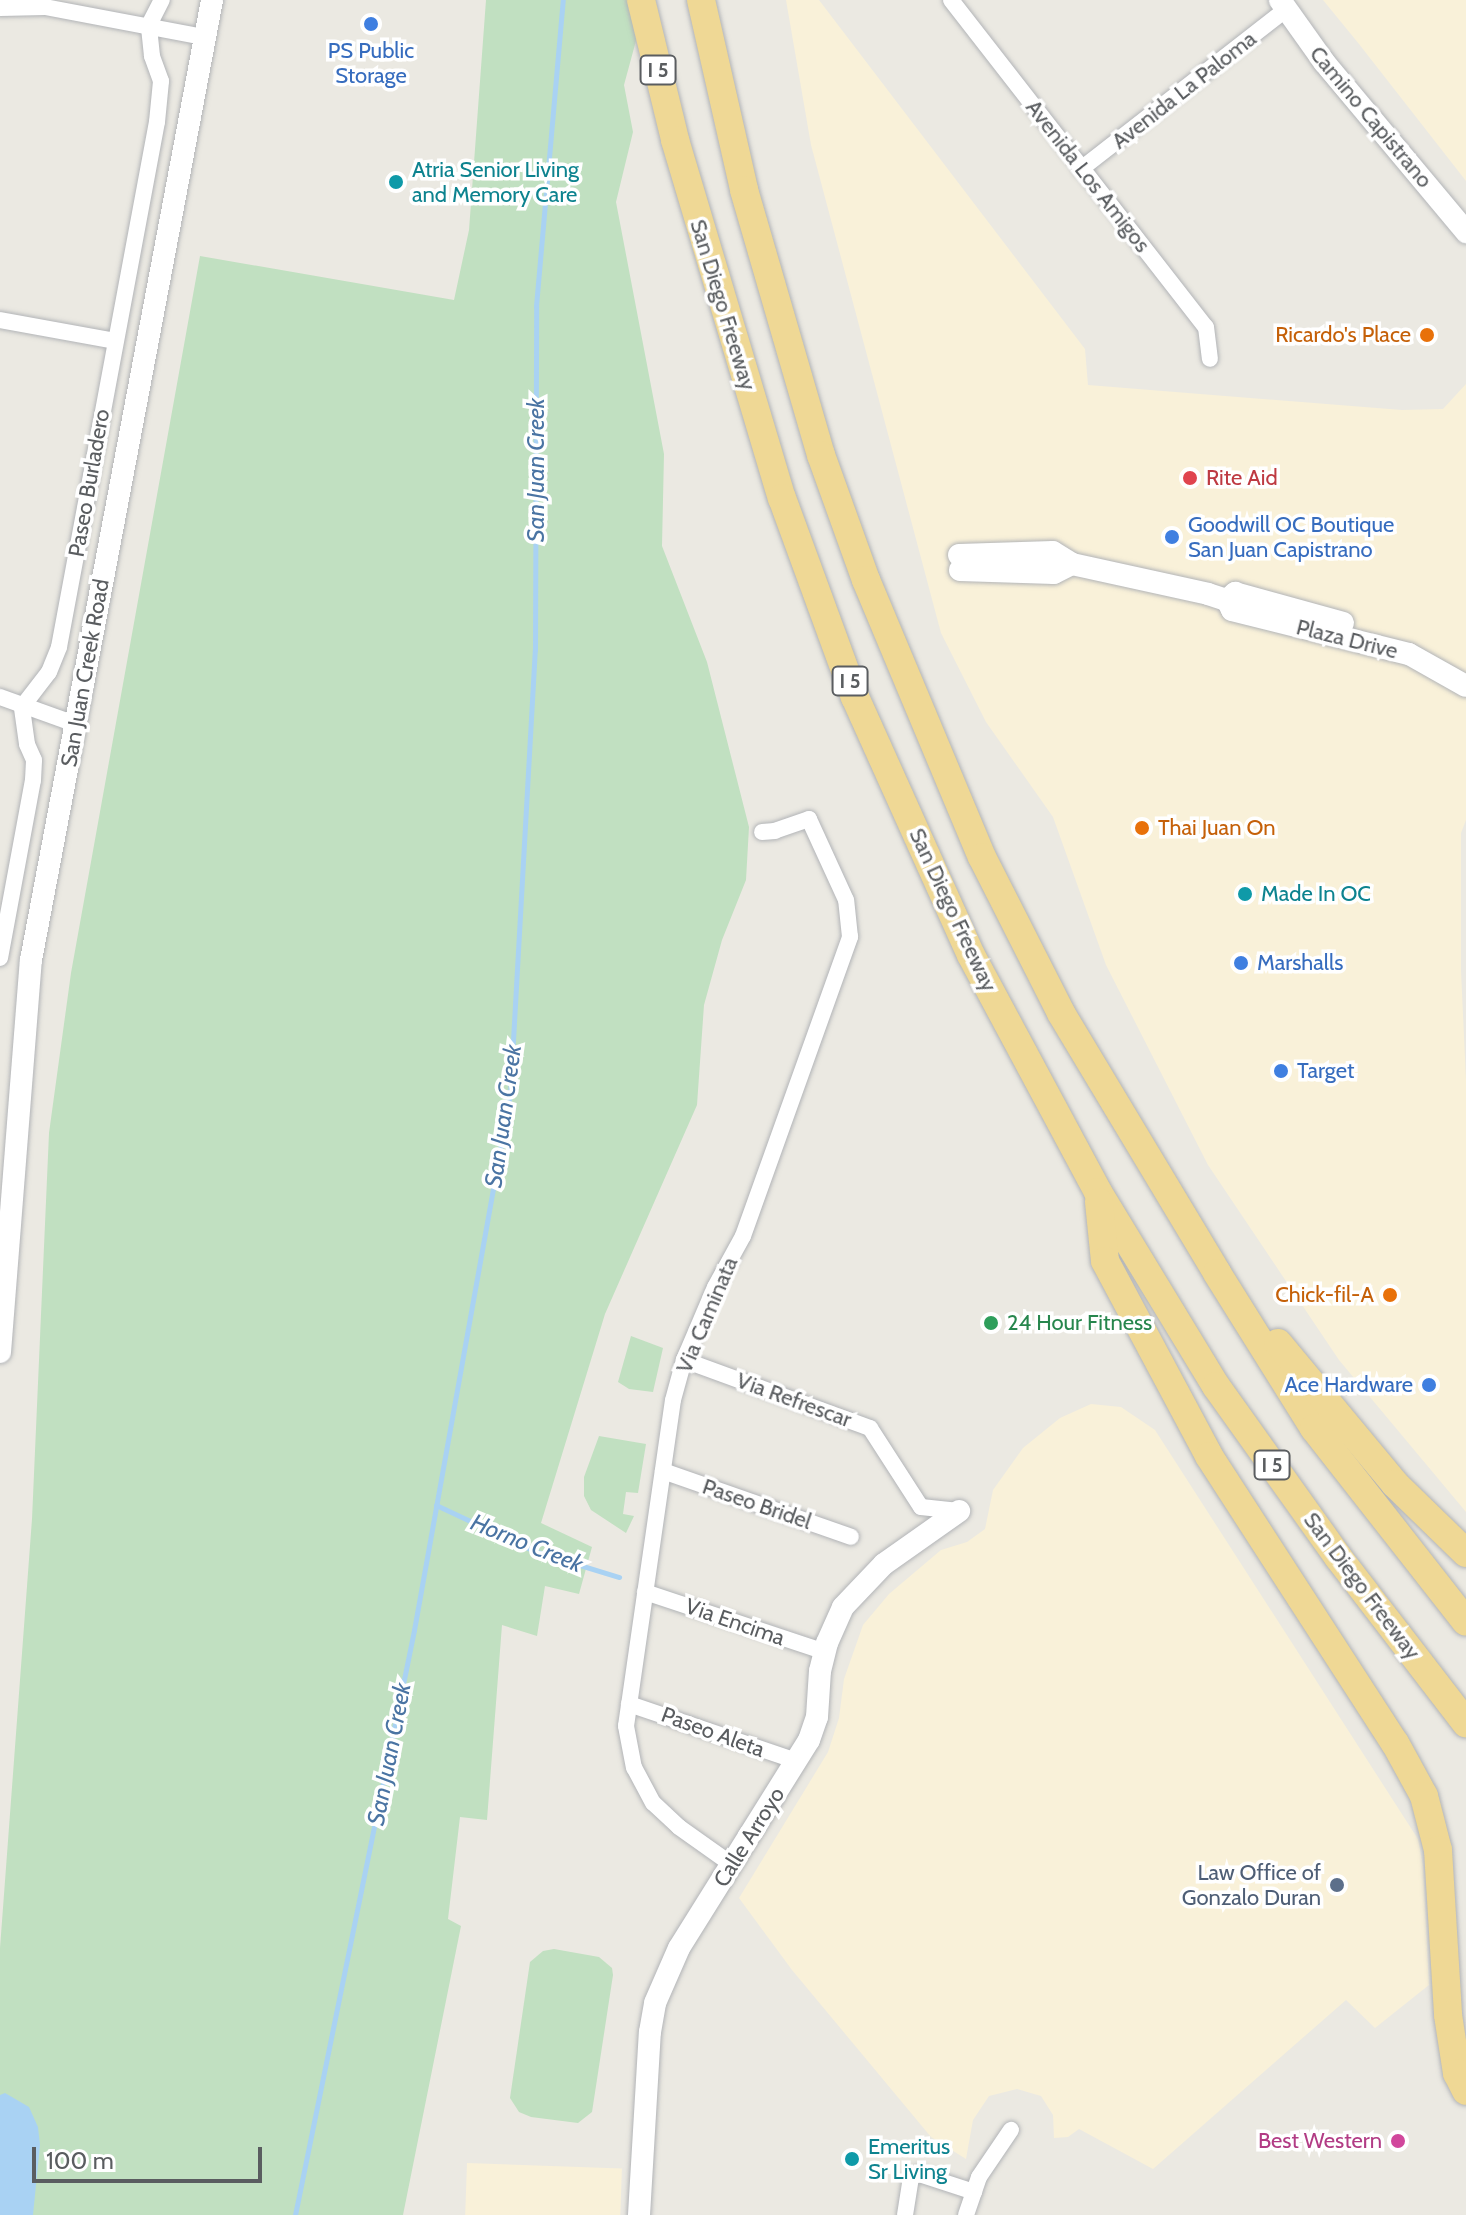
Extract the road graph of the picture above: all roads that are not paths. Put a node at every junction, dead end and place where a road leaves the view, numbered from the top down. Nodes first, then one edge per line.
1 (162, 0) edge
2 (212, 0) edge
3 (641, 0) edge
4 (701, 0) edge
5 (951, 0) edge
6 (1283, 5) edge
7 (0, 8) edge
8 (149, 25) junction
9 (204, 37) junction
10 (1081, 169) junction
11 (1466, 232) edge
12 (0, 320) edge
13 (115, 341) junction
14 (1210, 359) dead end
15 (959, 563) dead end
16 (1227, 600) junction
17 (1466, 668) edge
18 (1466, 686) edge
19 (0, 697) edge
20 (22, 707) junction
21 (75, 724) junction
22 (762, 832) dead end
23 (0, 958) edge
24 (1098, 1192) junction
25 (1217, 1273) junction
26 (0, 1352) edge
27 (684, 1360) junction
28 (663, 1471) junction
29 (959, 1511) joint
30 (851, 1537) dead end
31 (1466, 1553) edge
32 (645, 1592) junction
33 (1466, 1622) edge
34 (825, 1652) junction
35 (629, 1704) junction
36 (1466, 1723) edge
37 (796, 1761) junction
38 (731, 1864) junction
39 (1466, 2091) edge
40 (1011, 2130) dead end
41 (974, 2192) junction
42 (639, 2215) edge
43 (905, 2215) edge
44 (966, 2215) edge

1 - 8 street
2 - 9 main road, San Juan Creek Road
3 - 24 highway, San Diego Freeway / I 5
4 - 25 highway, I 5
5 - 10 street, Avenida Los Amigos
6 - 10 street, Avenida La Paloma
6 - 11 main road, Camino Capistrano
7 - 8 street
8 - 9 street
8 - 13 street, Paseo Burladero
9 - 21 main road, San Juan Creek Road
10 - 14 street, Avenida Los Amigos
12 - 13 street
13 - 20 street, Paseo Burladero
15 - 16 main road, Plaza Drive
16 - 17 main road, Plaza Drive
16 - 18 main road, Plaza Drive
19 - 20 street
20 - 21 street
20 - 23 street
21 - 26 main road, San Juan Creek Road
22 - 27 street, Via Caminata
24 - 36 highway, San Diego Freeway / I 5
24 - 39 highway
25 - 31 highway
25 - 33 highway, I 5
27 - 28 street, Via Caminata
27 - 29 street, Via Refrescar
28 - 30 street, Paseo Bridel
28 - 32 street, Via Caminata
29 - 34 main road, Calle Arroyo
32 - 34 street, Via Encima
32 - 35 street, Via Caminata
34 - 37 main road, Calle Arroyo
35 - 37 street, Paseo Aleta
35 - 38 street, Via Caminata
37 - 38 main road, Calle Arroyo
38 - 42 main road, Calle Arroyo
40 - 41 street
41 - 43 street
41 - 44 street

